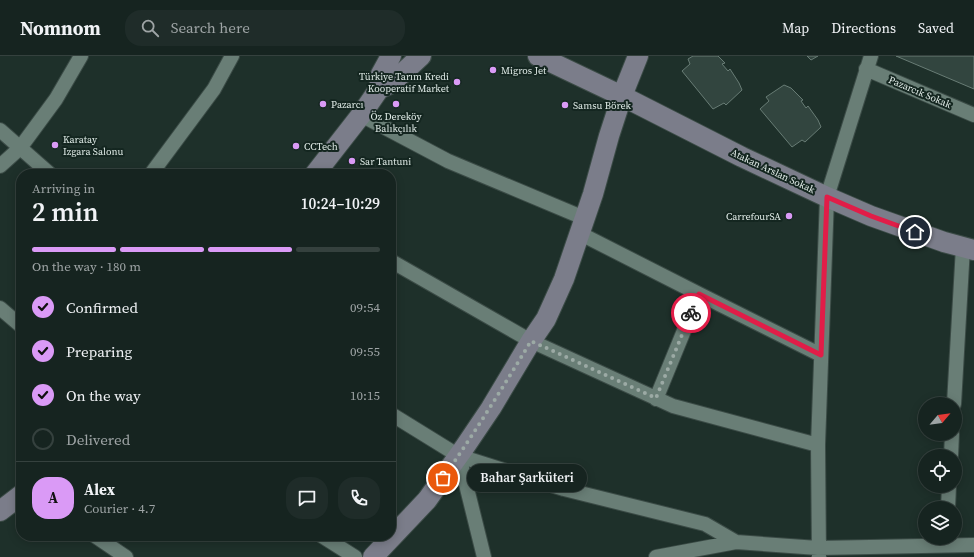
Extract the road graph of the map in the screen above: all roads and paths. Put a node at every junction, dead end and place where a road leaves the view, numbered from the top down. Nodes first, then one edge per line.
1 (81, 56) edge
2 (232, 56) edge
3 (391, 56) edge
4 (421, 56) edge
5 (538, 56) edge
6 (638, 56) edge
7 (868, 62) edge
8 (379, 89) junction
9 (622, 96) junction
10 (361, 115) junction
11 (974, 115) edge
12 (0, 130) edge
13 (20, 148) junction
14 (0, 166) edge
15 (44, 169) edge
16 (155, 169) edge
17 (319, 169) edge
18 (827, 197) junction
19 (582, 226) junction
20 (968, 249) edge
21 (396, 264) edge
22 (699, 294) junction
23 (0, 308) edge
24 (16, 322) edge
25 (531, 341) junction
26 (821, 355) junction
27 (955, 397) edge
28 (656, 398) junction
29 (396, 417) edge
30 (818, 445) junction
31 (458, 456) junction
32 (16, 499) edge
33 (0, 511) edge
34 (396, 533) edge
35 (102, 541) edge
36 (330, 541) edge
37 (388, 541) edge
38 (736, 542) junction
39 (974, 545) edge
40 (950, 547) edge
41 (818, 553) edge
42 (126, 557) edge
43 (355, 557) edge
44 (373, 557) edge
45 (484, 557) edge
46 (656, 557) edge

1 - 13 street
2 - 16 street
3 - 8 street
4 - 8 street
5 - 9 street, Atakan Arslan Sokak
6 - 9 street
7 - 11 street, Pazarcık Sokak
7 - 18 street
8 - 10 street
9 - 18 street, Atakan Arslan Sokak
9 - 19 street
10 - 17 street
10 - 19 street
12 - 13 street
13 - 14 street
13 - 15 street
18 - 20 street, Atakan Arslan Sokak
18 - 26 street
19 - 22 street
19 - 25 street
20 - 27 street
21 - 25 street
22 - 26 street
22 - 28 street
23 - 24 street
25 - 28 street
25 - 31 street
26 - 30 street
28 - 30 street
29 - 31 street
30 - 41 street
31 - 34 street
31 - 38 street
31 - 45 street
32 - 33 street
35 - 42 street
36 - 43 street
37 - 44 street
38 - 41 street
38 - 46 street
39 - 40 street
40 - 41 street

